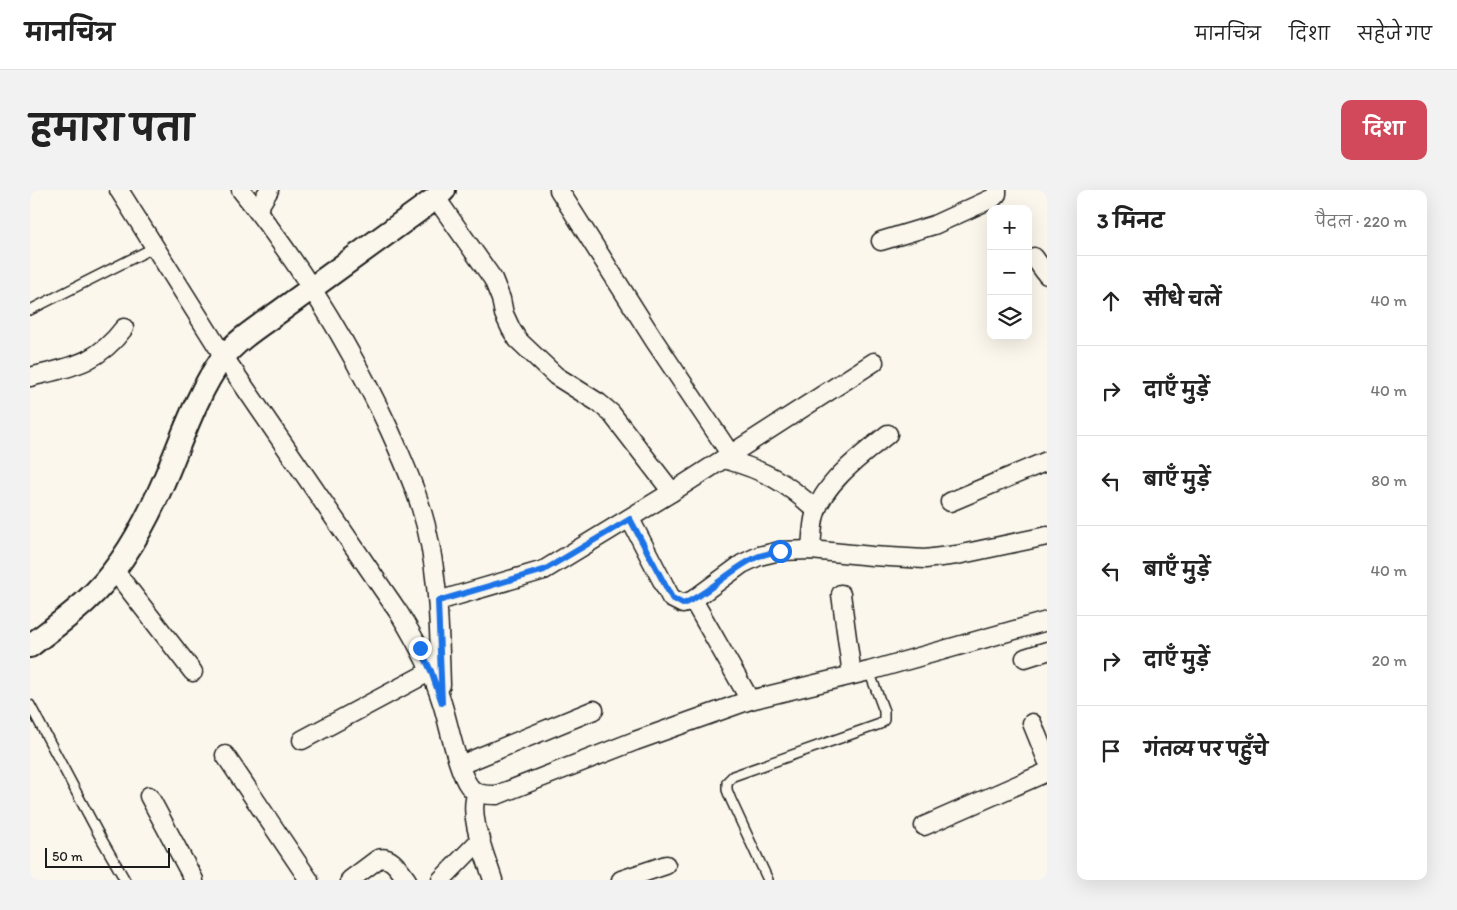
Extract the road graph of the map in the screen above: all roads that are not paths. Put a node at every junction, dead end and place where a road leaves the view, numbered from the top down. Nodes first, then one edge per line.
1 (119, 190) edge
2 (241, 190) edge
3 (269, 190) edge
4 (997, 190) edge
5 (562, 191) edge
6 (440, 193) edge
7 (257, 210) junction
8 (881, 240) dead end
9 (155, 247) junction
10 (1034, 257) dead end
11 (1047, 276) edge
12 (312, 288) junction
13 (30, 310) edge
14 (124, 328) dead end
15 (224, 357) junction
16 (874, 362) dead end
17 (30, 377) edge
18 (888, 434) dead end
19 (727, 457) junction
20 (1047, 461) edge
21 (672, 492) junction
22 (950, 502) dead end
23 (816, 510) junction
24 (630, 519) junction
25 (1047, 536) edge
26 (811, 550) junction
27 (114, 570) junction
28 (842, 594) dead end
29 (693, 600) junction
30 (438, 601) junction
31 (1047, 622) edge
32 (30, 646) edge
33 (1047, 651) edge
34 (1025, 658) dead end
35 (869, 670) junction
36 (431, 671) junction
37 (193, 672) dead end
38 (852, 675) junction
39 (750, 700) junction
40 (442, 703) junction
41 (30, 705) edge
42 (594, 710) dead end
43 (1032, 723) dead end
44 (302, 740) dead end
45 (225, 755) dead end
46 (1047, 760) edge
47 (460, 765) junction
48 (1047, 772) edge
49 (149, 796) dead end
50 (475, 805) junction
51 (924, 826) dead end
52 (481, 839) junction
53 (666, 864) dead end
54 (406, 878) edge
55 (306, 879) edge
56 (124, 880) edge
57 (194, 880) edge
58 (350, 880) edge
59 (441, 880) edge
60 (493, 880) edge
61 (621, 880) edge
62 (768, 880) edge

1 - 9 street
2 - 7 street
3 - 7 street
4 - 8 street
5 - 19 street
6 - 12 street
6 - 21 street
7 - 12 street
9 - 13 lane
9 - 15 street
10 - 11 street
12 - 15 street
12 - 30 street
14 - 17 street
15 - 27 street
15 - 36 street
16 - 19 street
18 - 23 street
19 - 21 street
19 - 23 street
20 - 22 street
21 - 24 street
23 - 26 street
24 - 29 street
24 - 30 street
25 - 26 street
26 - 29 street
27 - 32 street
27 - 37 street
28 - 38 street
29 - 39 street
30 - 40 street
31 - 35 street
33 - 34 street
35 - 38 street
35 - 62 lane
36 - 40 street
36 - 44 street
38 - 39 street
39 - 50 street
40 - 47 street
41 - 56 lane
42 - 47 street
43 - 46 street
45 - 55 street
47 - 50 street
48 - 51 street
49 - 57 street
50 - 52 street
52 - 59 street
52 - 60 street
53 - 61 street
54 - 58 street

